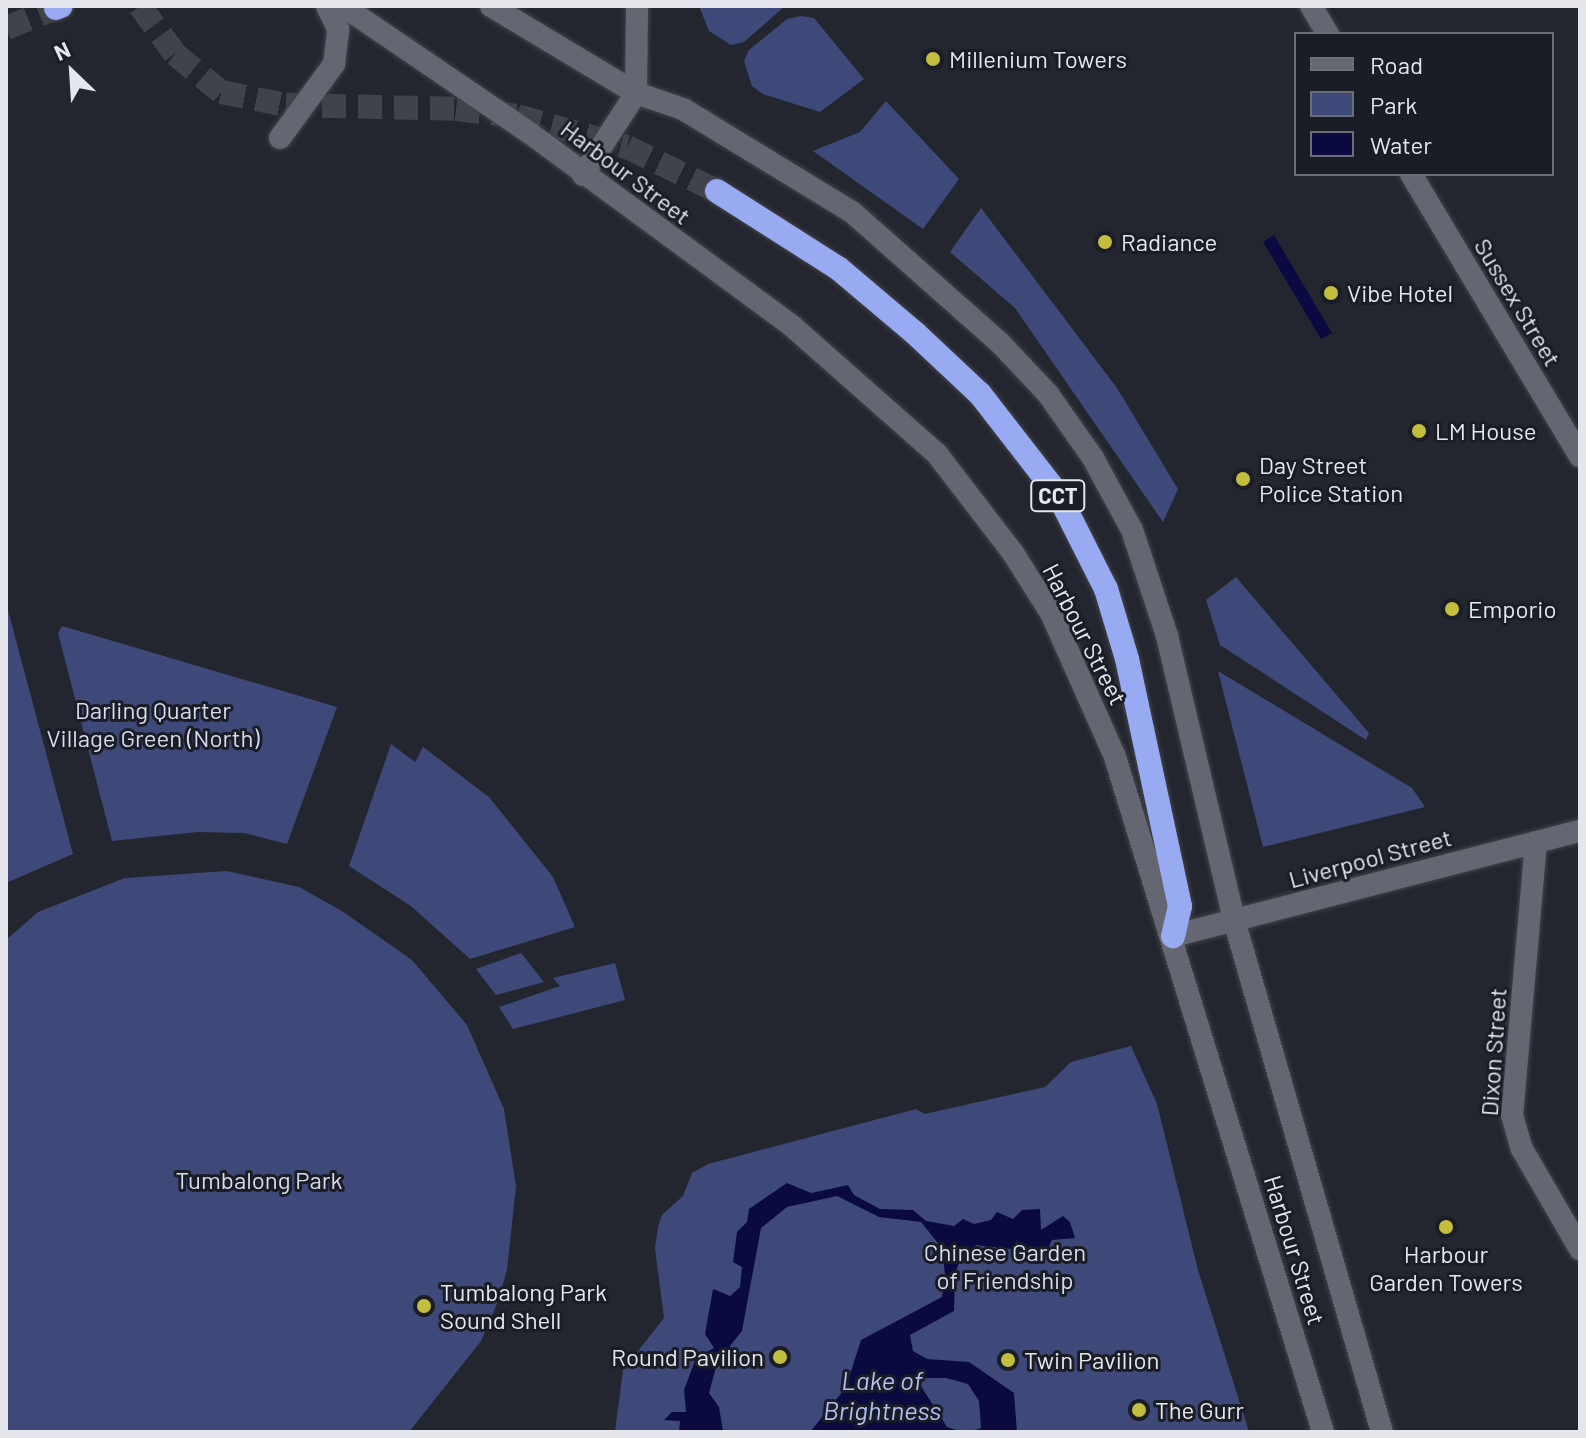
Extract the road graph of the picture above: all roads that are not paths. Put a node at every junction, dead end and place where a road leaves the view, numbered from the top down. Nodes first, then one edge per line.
1 (327, 6) edge
2 (343, 6) edge
3 (491, 6) edge
4 (637, 6) edge
5 (1311, 6) edge
6 (1327, 32) edge
7 (636, 93) junction
8 (280, 138) dead end
9 (583, 175) junction
10 (1412, 176) edge
11 (717, 191) tunnel mouth
12 (1580, 456) edge
13 (1580, 831) edge
14 (1536, 842) junction
15 (1234, 920) junction
16 (1173, 936) junction
17 (1580, 1249) edge
18 (1323, 1432) edge
19 (1382, 1432) edge

1 - 8 main road
2 - 9 main road, Harbour Street
3 - 7 main road, Harbour Street
4 - 7 main road
5 - 6 main road
7 - 9 main road
7 - 15 main road, Harbour Street
9 - 16 main road, Harbour Street
10 - 12 main road, Sussex Street
11 - 16 highway, CCT
13 - 14 main road, Liverpool Street
14 - 15 main road, Liverpool Street
14 - 17 main road, Dixon Street
15 - 16 main road, Liverpool Street
15 - 19 main road, Harbour Street
16 - 18 main road, Harbour Street

